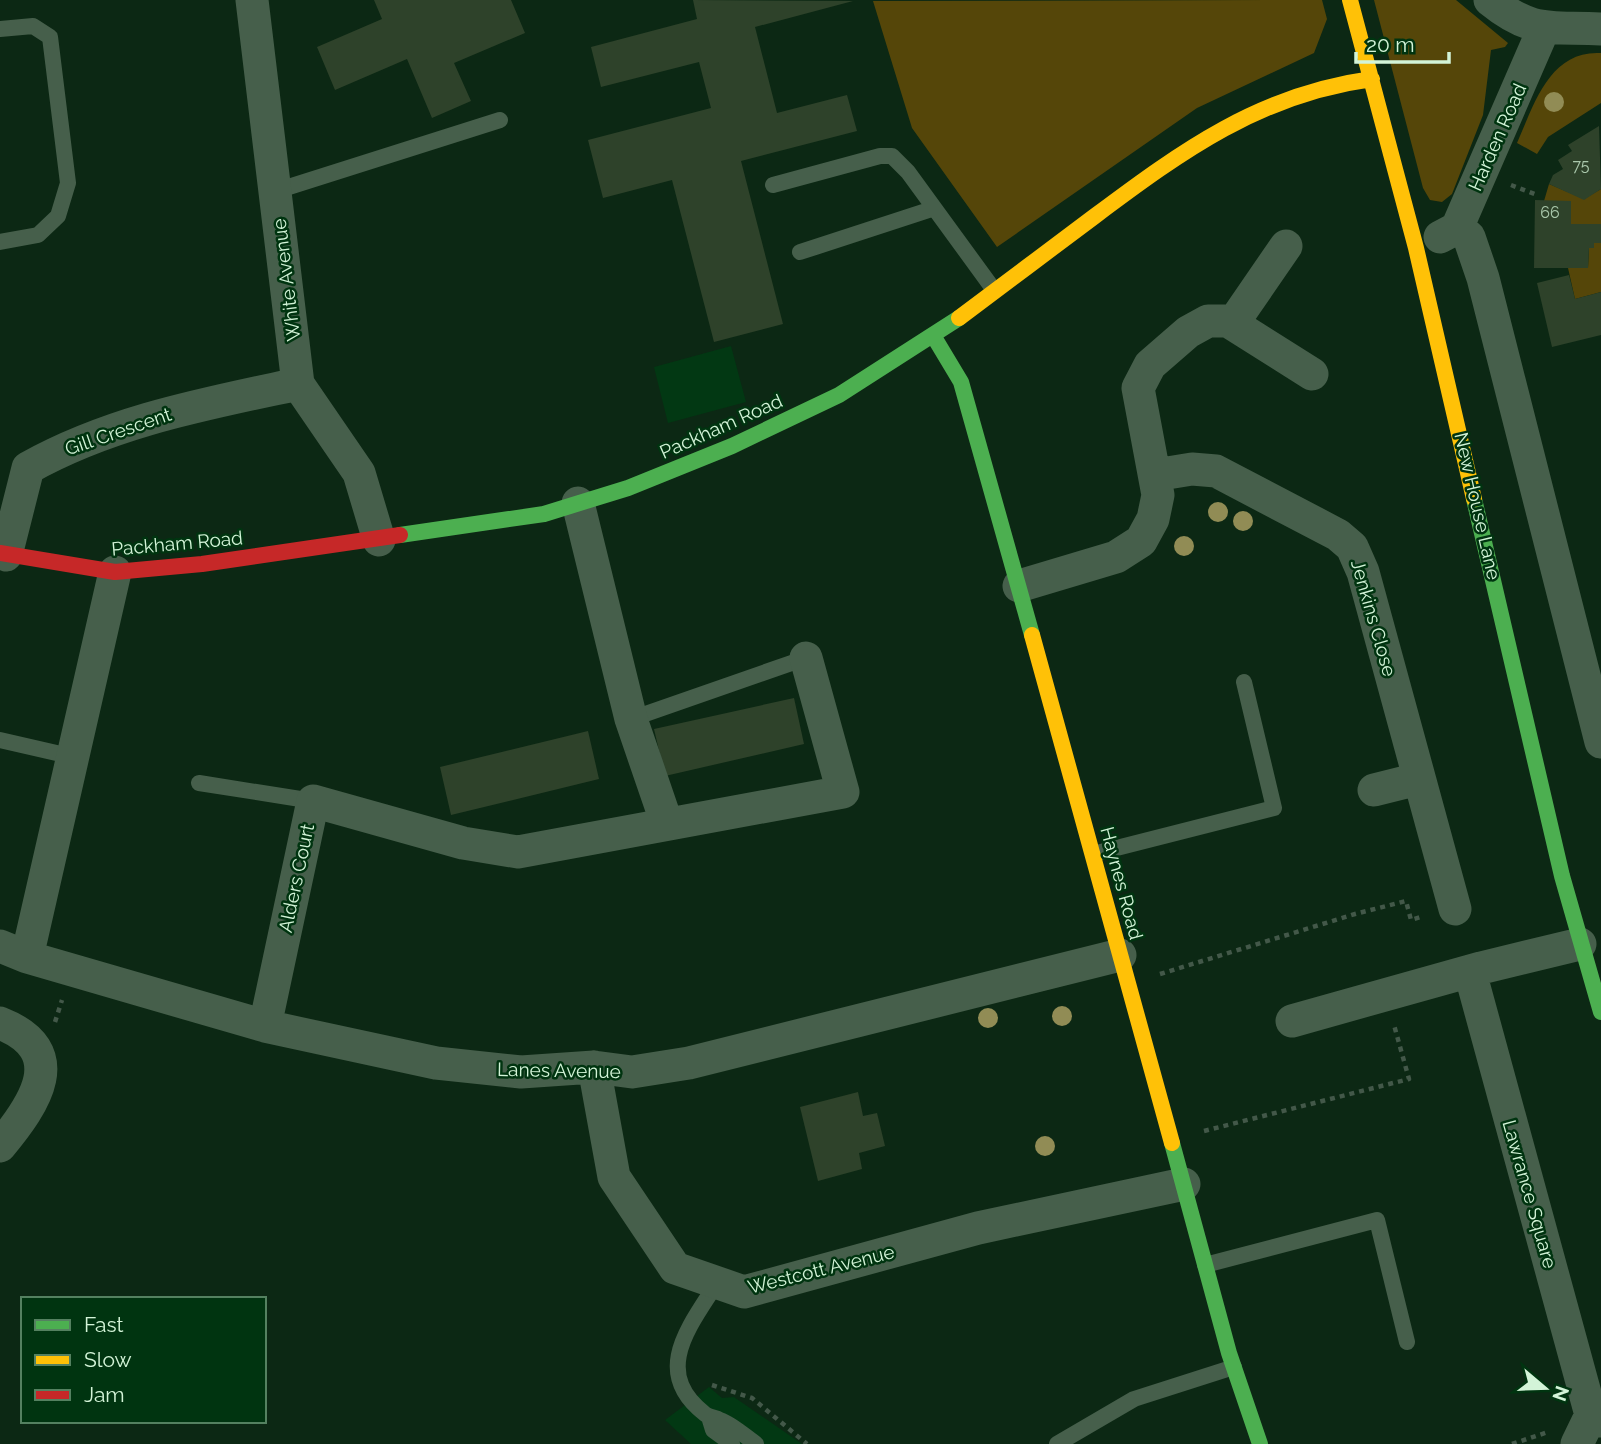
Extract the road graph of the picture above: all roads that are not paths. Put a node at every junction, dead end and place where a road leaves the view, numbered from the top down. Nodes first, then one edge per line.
1 (252, 0) edge
2 (1350, 0) edge
3 (1490, 0) edge
4 (1544, 28) junction
5 (0, 29) edge
6 (1601, 29) edge
7 (1372, 79) junction
8 (500, 120) dead end
9 (773, 185) dead end
10 (276, 191) junction
11 (932, 209) junction
12 (0, 242) edge
13 (1286, 246) dead end
14 (800, 252) dead end
15 (994, 290) junction
16 (1233, 323) junction
17 (934, 337) junction
18 (1312, 374) dead end
19 (298, 384) junction
20 (1155, 475) junction
21 (578, 503) junction
22 (379, 540) junction
23 (3, 554) edge
24 (115, 572) junction
25 (1019, 586) junction
26 (806, 658) joint
27 (1244, 682) dead end
28 (631, 719) junction
29 (0, 740) edge
30 (1601, 742) edge
31 (74, 757) junction
32 (1418, 779) junction
33 (199, 783) dead end
34 (1374, 790) dead end
35 (313, 801) junction
36 (667, 824) junction
37 (1093, 855) junction
38 (1455, 909) road end
39 (1580, 944) junction
40 (14, 951) edge
41 (1124, 969) junction
42 (1470, 972) junction
43 (1601, 1012) edge
44 (1292, 1021) dead end
45 (0, 1023) edge
46 (265, 1026) junction
47 (594, 1068) junction
48 (0, 1146) edge
49 (1184, 1184) junction
50 (1205, 1265) junction
51 (717, 1283) junction
52 (1407, 1342) dead end
53 (1234, 1367) junction
54 (709, 1417) junction
55 (1590, 1427) edge
56 (733, 1444) edge
57 (756, 1444) edge
58 (1057, 1444) edge
59 (1260, 1444) edge

1 - 10 street, White Avenue
2 - 7 street, New House Lane
3 - 4 street
4 - 6 street
4 - 30 street, Harden Road
5 - 12 lane
7 - 15 street, Packham Road
7 - 39 street, New House Lane
8 - 10 lane
9 - 11 lane
10 - 19 street, White Avenue
11 - 14 lane
11 - 15 lane
13 - 16 street
15 - 17 street, Packham Road
16 - 18 street
16 - 20 street
17 - 21 street, Packham Road
17 - 25 street, Haynes Road
19 - 22 street, White Avenue
19 - 23 street, Gill Crescent
20 - 25 street
20 - 32 street, Jenkins Close
21 - 22 street, Packham Road
21 - 28 street
22 - 24 street, Packham Road
23 - 24 street, Packham Road
24 - 31 street
25 - 37 street, Haynes Road
26 - 28 lane
26 - 36 street, Alders Court
27 - 37 lane
28 - 36 street
29 - 31 lane
31 - 40 street
32 - 34 street
32 - 38 street, Jenkins Close
33 - 35 lane
35 - 36 street, Alders Court
35 - 46 street, Alders Court
37 - 41 street, Haynes Road
39 - 42 street
39 - 43 street, New House Lane
40 - 46 street, Lanes Avenue
41 - 47 street, Lanes Avenue
41 - 49 street, Haynes Road
42 - 44 street
42 - 55 street, Lawrance Square
45 - 48 street
46 - 47 street, Lanes Avenue
47 - 51 street, Westcott Avenue
49 - 50 street, Haynes Road
49 - 51 street, Westcott Avenue
50 - 52 lane
50 - 53 street, Haynes Road
51 - 54 lane
53 - 58 lane
53 - 59 street, Haynes Road
54 - 56 lane
54 - 57 lane

